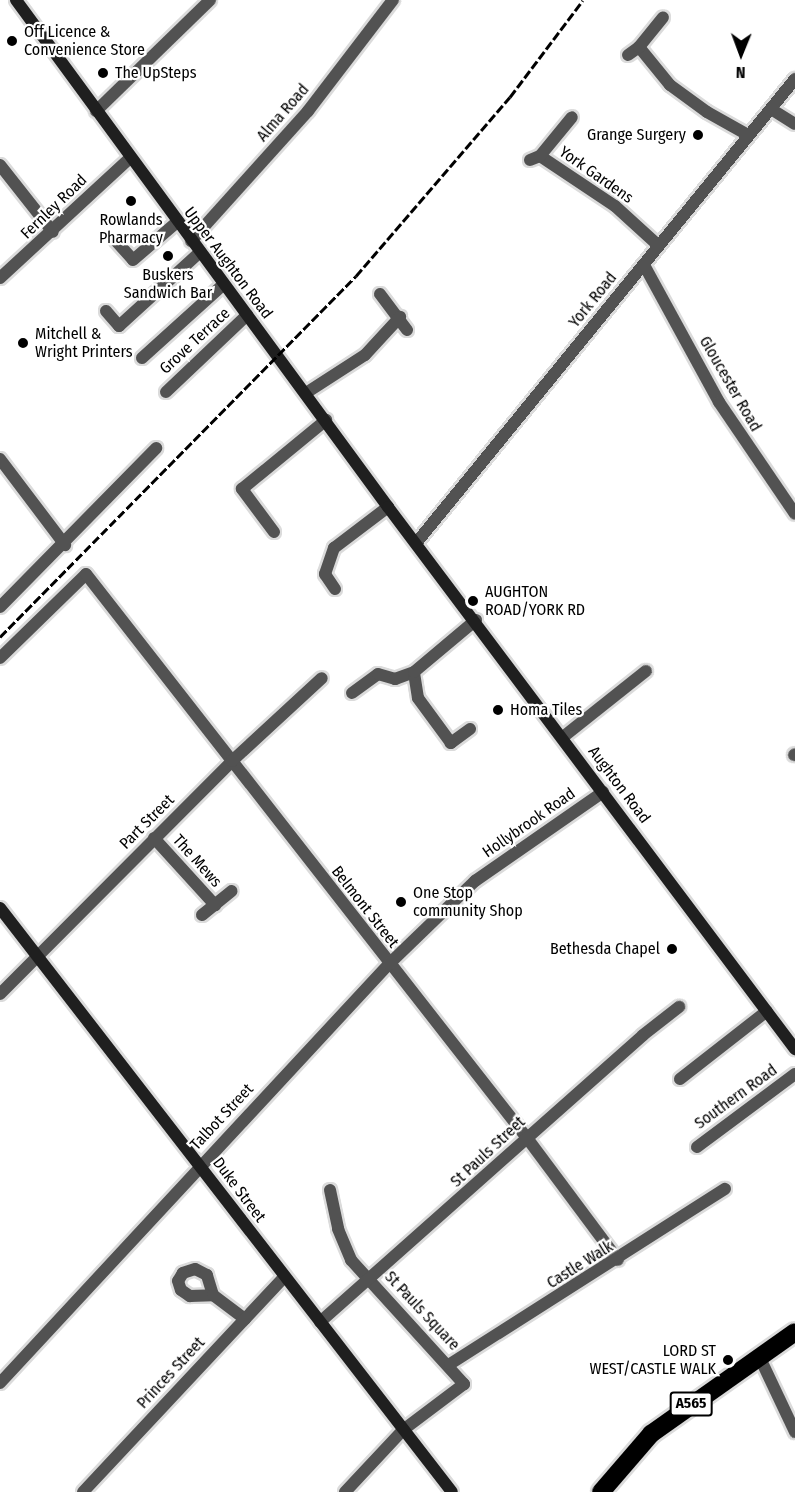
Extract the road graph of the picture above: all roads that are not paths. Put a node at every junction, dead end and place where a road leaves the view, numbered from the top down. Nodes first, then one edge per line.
1 (16, 0) edge
2 (210, 0) edge
3 (393, 0) edge
4 (663, 17) dead end
5 (639, 47) junction
6 (628, 55) dead end
7 (795, 79) edge
8 (771, 109) junction
9 (96, 111) junction
10 (572, 117) dead end
11 (795, 124) edge
12 (748, 135) junction
13 (129, 159) junction
14 (0, 165) edge
15 (177, 222) junction
16 (53, 232) junction
17 (116, 241) dead end
18 (191, 241) junction
19 (659, 246) junction
20 (200, 252) junction
21 (644, 264) junction
22 (0, 278) edge
23 (224, 284) junction
24 (380, 294) dead end
25 (106, 311) dead end
26 (247, 315) junction
27 (400, 317) junction
28 (407, 330) dead end
29 (142, 358) dead end
30 (166, 392) dead end
31 (306, 393) junction
32 (326, 420) junction
33 (156, 448) dead end
34 (0, 459) edge
35 (387, 507) junction
36 (795, 514) edge
37 (274, 532) dead end
38 (417, 542) junction
39 (65, 544) junction
40 (335, 589) dead end
41 (0, 607) edge
42 (476, 620) junction
43 (0, 658) edge
44 (646, 671) dead end
45 (414, 672) junction
46 (322, 678) dead end
47 (352, 693) dead end
48 (470, 729) dead end
49 (563, 737) junction
50 (232, 761) junction
51 (603, 792) junction
52 (154, 838) junction
53 (475, 881) joint
54 (232, 891) dead end
55 (215, 905) junction
56 (0, 908) edge
57 (202, 915) dead end
58 (37, 955) junction
59 (389, 964) junction
60 (0, 994) edge
61 (679, 1007) dead end
62 (767, 1011) junction
63 (795, 1049) edge
64 (795, 1074) edge
65 (680, 1078) dead end
66 (527, 1138) junction
67 (696, 1147) dead end
68 (199, 1165) junction
69 (725, 1189) dead end
70 (330, 1190) dead end
71 (618, 1260) junction
72 (284, 1277) junction
73 (370, 1278) junction
74 (213, 1295) dead end
75 (245, 1319) junction
76 (320, 1322) junction
77 (795, 1332) edge
78 (760, 1358) junction
79 (450, 1364) junction
80 (0, 1383) edge
81 (403, 1430) junction
82 (795, 1432) edge
83 (83, 1492) edge
84 (345, 1492) edge
85 (452, 1492) edge
86 (601, 1492) edge

1 - 9 main road, Upper Aughton Road
2 - 9 street
3 - 18 street, Alma Road
4 - 5 street
5 - 6 street
5 - 12 street
7 - 8 street, York Road
8 - 11 street
8 - 12 street, York Road
9 - 13 main road, Upper Aughton Road
10 - 19 street, York Gardens
12 - 19 street, York Road
13 - 15 main road, Upper Aughton Road
13 - 16 street, Fernley Road
14 - 16 street
15 - 17 street
15 - 18 main road, Upper Aughton Road
16 - 22 street, Fernley Road
18 - 20 main road, Upper Aughton Road
19 - 21 street, York Road
20 - 23 main road, Upper Aughton Road
20 - 25 street
21 - 36 street, Gloucester Road
21 - 38 street, York Road
23 - 26 main road, Upper Aughton Road
23 - 29 street
24 - 27 street
26 - 30 street, Grove Terrace
26 - 31 main road, Upper Aughton Road
27 - 28 street
27 - 31 street
31 - 32 main road, Upper Aughton Road
32 - 35 main road, Upper Aughton Road
32 - 37 street
33 - 39 street
34 - 39 street
35 - 38 main road, Upper Aughton Road
35 - 40 street
38 - 42 main road, Aughton Road
39 - 41 street
42 - 45 street
42 - 49 main road, Aughton Road
43 - 50 street, Belmont Street
44 - 49 street
45 - 47 street
45 - 48 street
46 - 50 street, Part Street
49 - 51 main road, Aughton Road
50 - 52 street, Part Street
50 - 59 street, Belmont Street
51 - 53 street, Hollybrook Road
51 - 62 main road, Aughton Road
52 - 55 street, The Mews
52 - 58 street, Part Street
53 - 59 street, Talbot Street
54 - 55 street, The Mews
55 - 57 street, The Mews
56 - 58 main road, Duke Street
58 - 60 street, Part Street
58 - 68 main road, Duke Street
59 - 66 street, Belmont Street
59 - 68 street, Talbot Street
61 - 66 street, St Pauls Street
62 - 63 main road, Aughton Road
62 - 65 street
64 - 67 street, Southern Road
66 - 71 street, Belmont Street
66 - 73 street, St Pauls Street
68 - 72 main road, Duke Street
68 - 80 street, Talbot Street
69 - 71 street, Castle Walk
70 - 73 street, St Pauls Square
71 - 79 street, Castle Walk
72 - 75 street, Princes Street
72 - 76 main road, Duke Street
73 - 76 street, St Pauls Street
73 - 79 street, St Pauls Square
74 - 75 street
75 - 83 street, Princes Street
76 - 81 main road, Duke Street
77 - 78 highway, A565
78 - 82 street
78 - 86 highway, A565
79 - 81 street, St Pauls Square
81 - 84 street
81 - 85 main road, Duke Street

